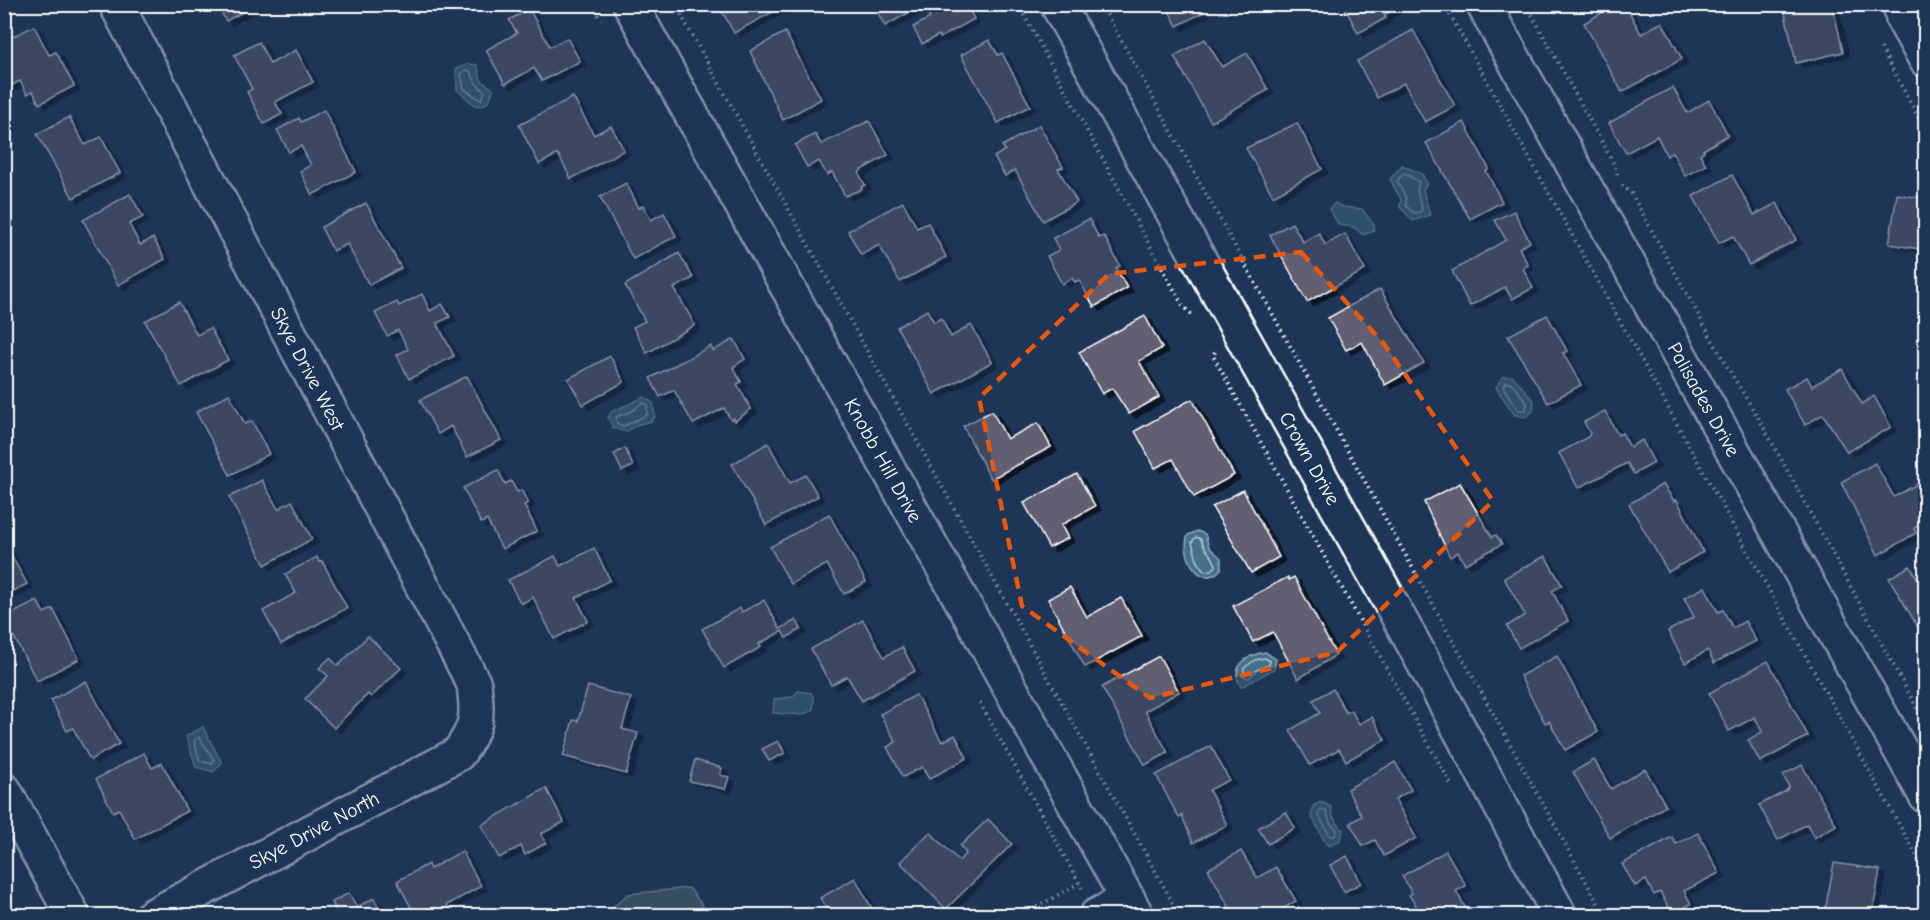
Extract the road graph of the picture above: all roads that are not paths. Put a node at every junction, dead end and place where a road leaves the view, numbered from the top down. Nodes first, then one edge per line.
1 (116, 4) edge
2 (630, 4) edge
3 (1057, 4) edge
4 (1483, 4) edge
5 (1900, 4) edge
6 (1926, 60) edge
7 (470, 738) joint
8 (4, 790) edge
9 (1926, 796) edge
10 (1133, 907) edge
11 (73, 915) edge
12 (152, 915) edge
13 (1096, 915) edge
14 (1560, 915) edge

1 - 7 street, Skye Drive West
2 - 10 street, Knobb Hill Drive
3 - 14 street, Crown Drive
4 - 9 street, Palisades Drive
5 - 6 street
7 - 12 street, Skye Drive North
8 - 11 street
10 - 13 street

